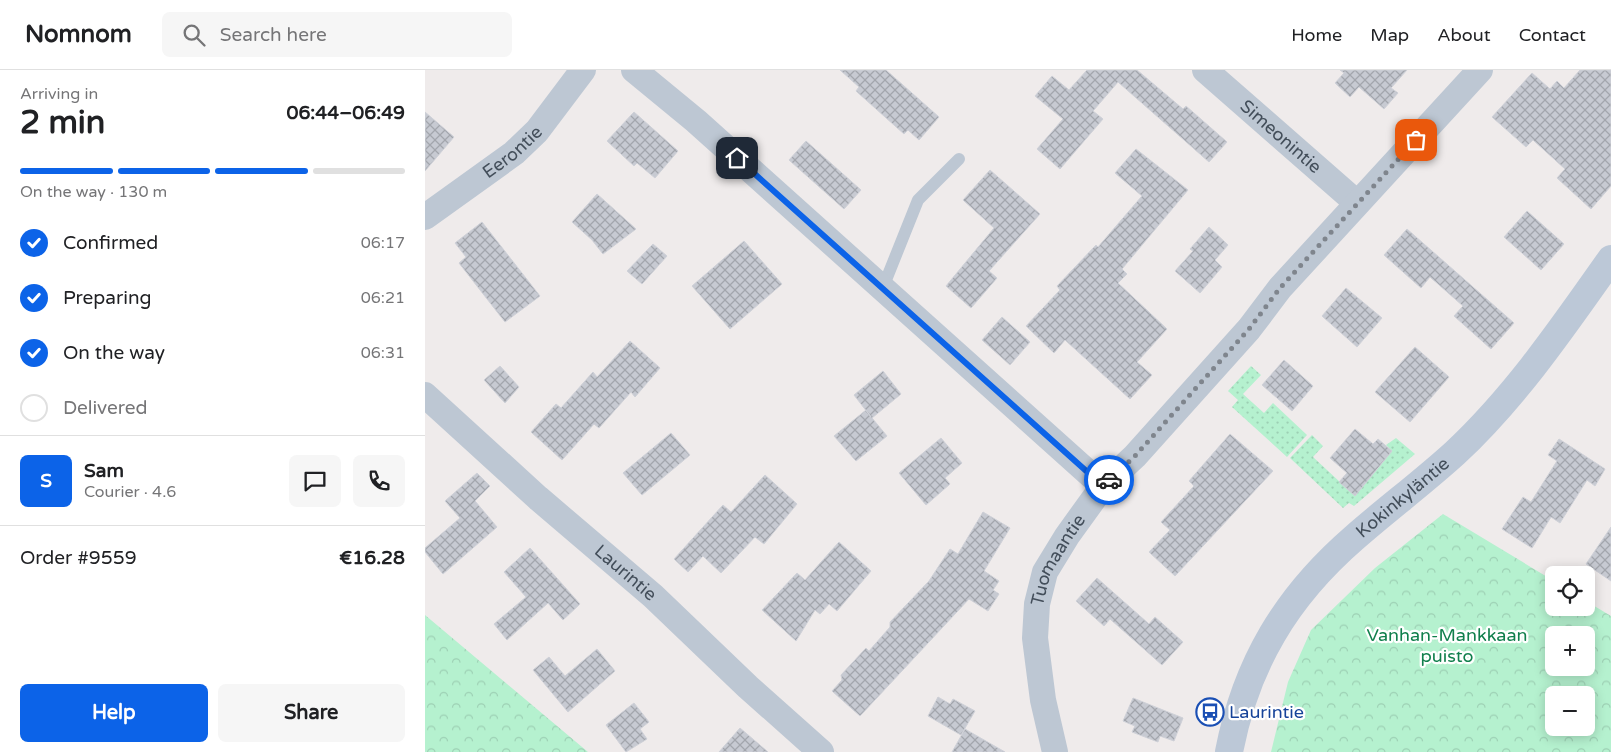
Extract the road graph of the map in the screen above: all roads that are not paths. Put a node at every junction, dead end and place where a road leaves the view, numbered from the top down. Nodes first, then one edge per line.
1 (583, 70) edge
2 (634, 70) edge
3 (1205, 70) edge
4 (1480, 70) edge
5 (959, 159) dead end
6 (1357, 203) junction
7 (425, 217) edge
8 (1611, 260) edge
9 (882, 290) junction
10 (425, 395) edge
11 (1103, 486) junction
12 (821, 752) edge
13 (1055, 752) edge
14 (1229, 752) edge

1 - 7 street, Eerontie
2 - 9 street
3 - 6 street, Simeonintie
4 - 6 street, Tuomaantie
5 - 9 lane
6 - 11 street, Tuomaantie
8 - 14 main road, Kokinkyläntie
9 - 11 street
10 - 12 street, Laurintie
11 - 13 street, Tuomaantie

